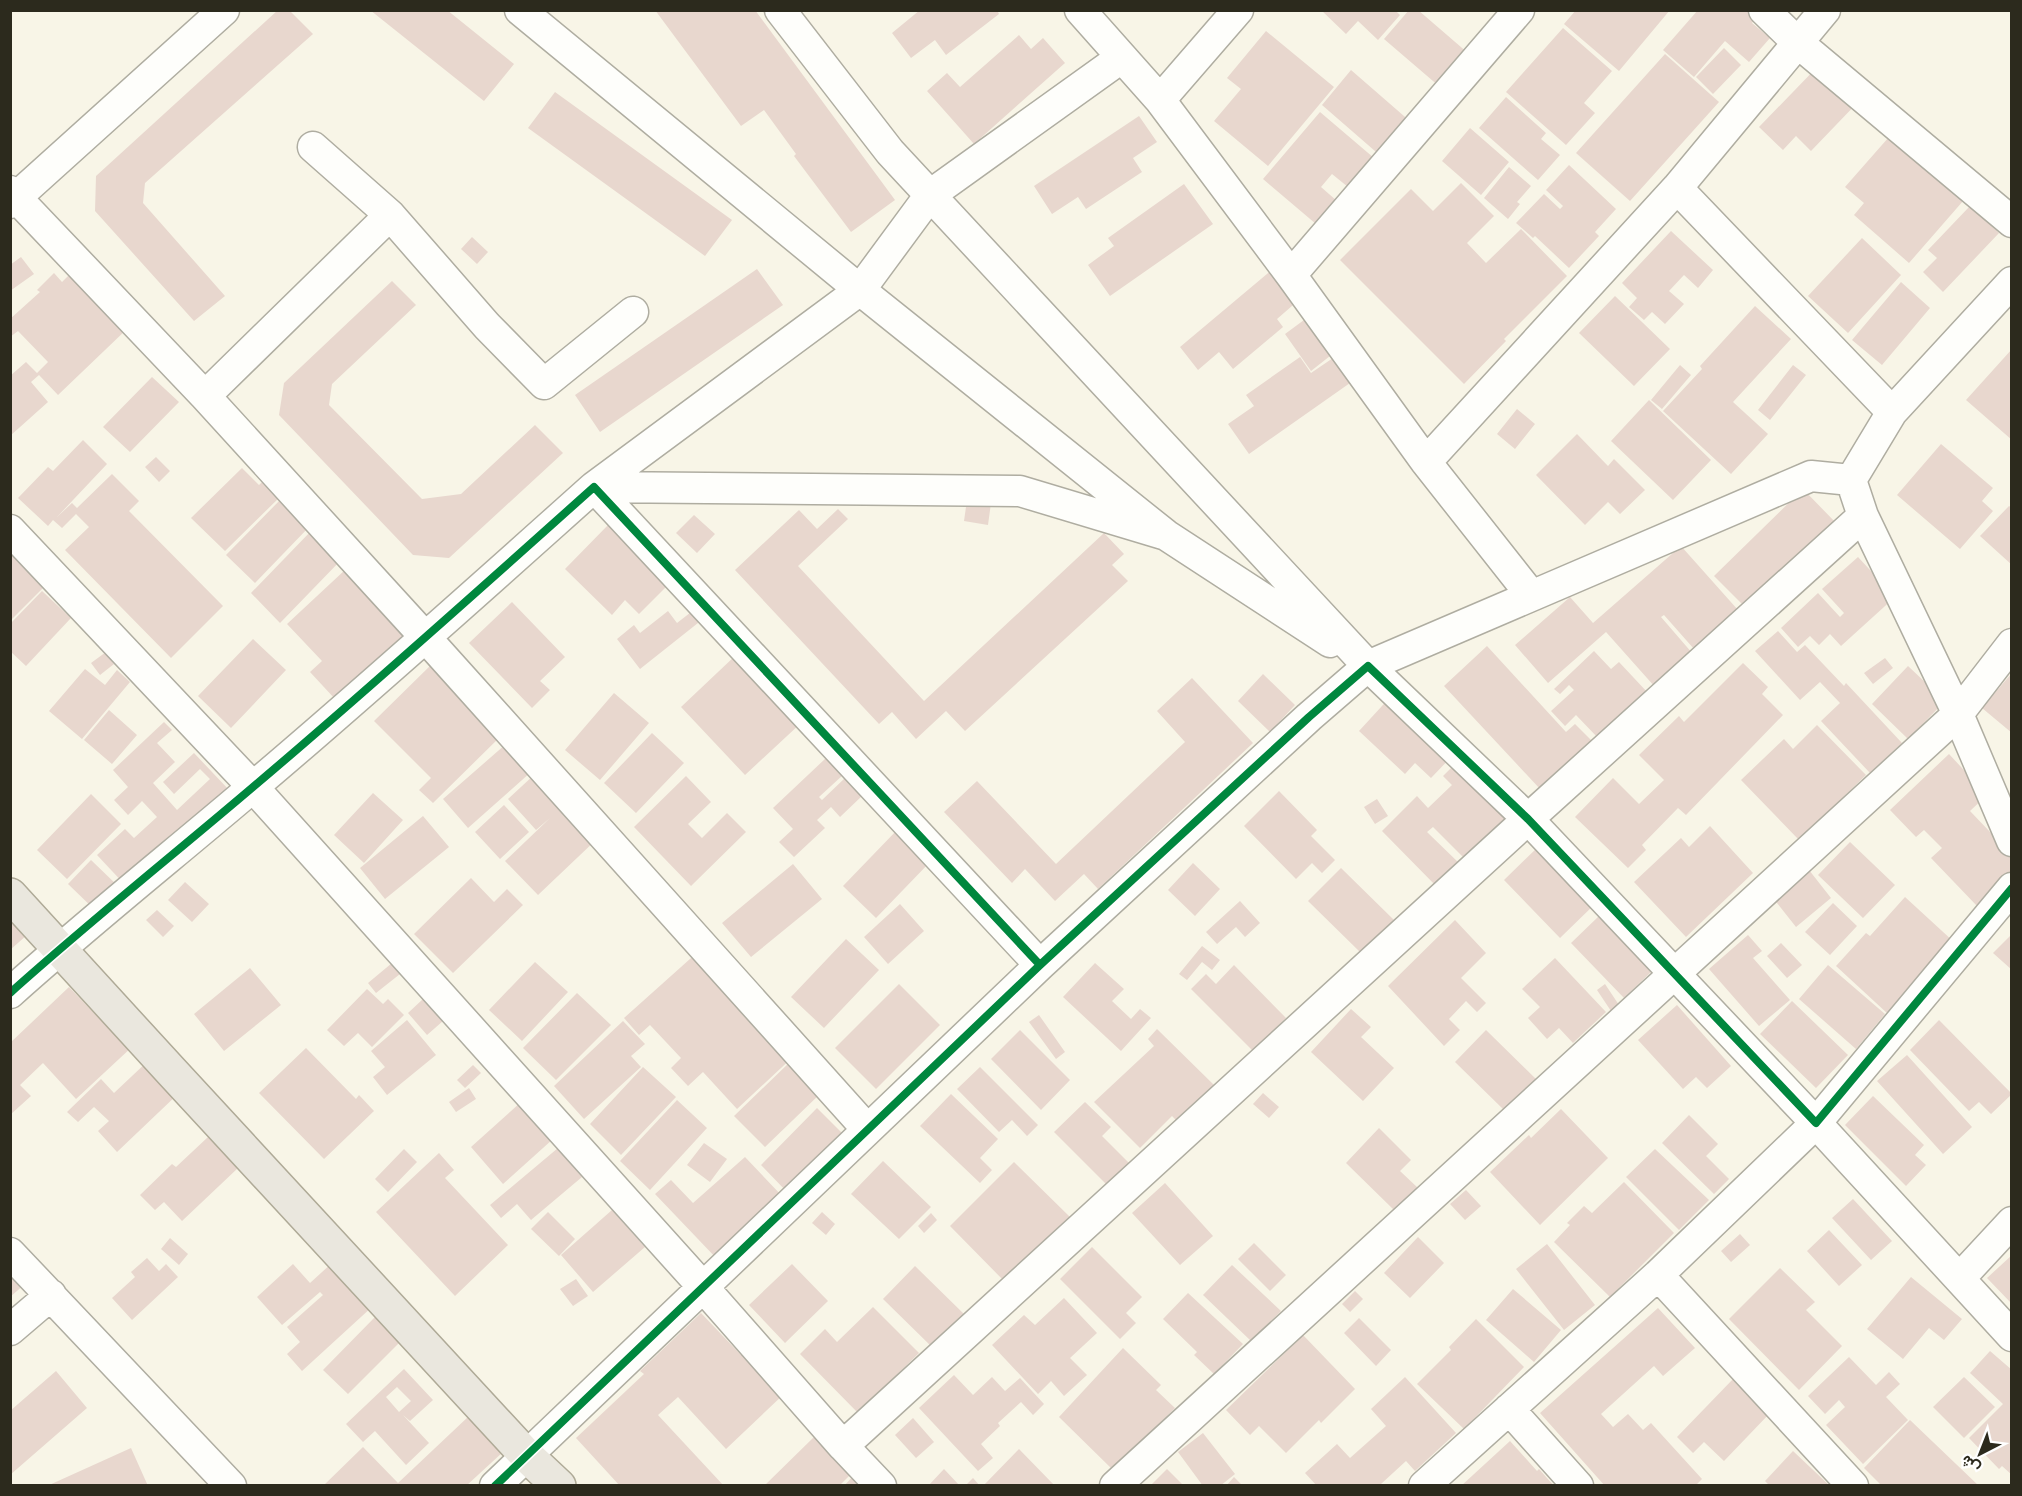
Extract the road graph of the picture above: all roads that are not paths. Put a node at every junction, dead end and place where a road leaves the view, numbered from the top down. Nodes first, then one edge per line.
1 (224, 10) edge
2 (520, 10) edge
3 (780, 10) edge
4 (1080, 10) edge
5 (1238, 10) edge
6 (1519, 10) edge
7 (1764, 10) edge
8 (1825, 10) edge
9 (1797, 42) junction
10 (1121, 58) junction
11 (1160, 100) junction
12 (313, 147) dead end
13 (1677, 188) junction
14 (930, 195) junction
15 (12, 197) edge
16 (390, 215) junction
17 (2012, 222) edge
18 (1291, 275) junction
19 (2012, 282) edge
20 (860, 290) junction
21 (633, 312) dead end
22 (205, 396) junction
23 (1892, 412) junction
24 (1426, 462) junction
25 (1851, 480) junction
26 (594, 487) junction
27 (1863, 516) junction
28 (10, 530) edge
29 (1167, 535) junction
30 (1531, 595) junction
31 (426, 638) junction
32 (2012, 644) edge
33 (1368, 666) junction
34 (1958, 714) junction
35 (253, 787) junction
36 (1528, 819) junction
37 (2012, 841) edge
38 (2012, 888) edge
39 (10, 895) edge
40 (59, 949) junction
41 (1040, 965) junction
42 (1675, 972) junction
43 (10, 993) edge
44 (1816, 1123) junction
45 (867, 1129) junction
46 (2012, 1222) edge
47 (10, 1253) edge
48 (1658, 1275) junction
49 (1960, 1278) junction
50 (703, 1287) junction
51 (51, 1294) junction
52 (10, 1330) edge
53 (2012, 1336) edge
54 (1509, 1409) junction
55 (843, 1446) junction
56 (526, 1455) junction
57 (231, 1485) edge
58 (495, 1485) edge
59 (559, 1485) edge
60 (881, 1485) edge
61 (1114, 1485) edge
62 (1424, 1485) edge
63 (1578, 1485) edge
64 (1853, 1485) edge

1 - 15 street
2 - 20 street
3 - 14 street
4 - 10 street
5 - 11 street
6 - 18 street
7 - 9 street
8 - 9 street
9 - 13 street
9 - 17 street
10 - 11 street
10 - 14 street
11 - 18 street
12 - 16 street
13 - 23 street
13 - 24 street
14 - 20 street
14 - 33 street
15 - 22 street
16 - 21 street
16 - 22 street
18 - 24 street
19 - 23 street
20 - 26 street
20 - 29 street
22 - 31 street
23 - 25 street
24 - 30 street
25 - 27 street
25 - 30 street
26 - 29 street
26 - 31 street
26 - 41 street
27 - 34 street
27 - 36 street
28 - 35 street
29 - 33 street
30 - 33 street
31 - 35 street
31 - 45 street
32 - 34 street
33 - 36 street
33 - 41 street
34 - 37 street
34 - 42 street
35 - 40 street
35 - 50 street
36 - 42 street
36 - 55 street
38 - 44 street
39 - 40 main road
40 - 43 street
40 - 56 main road
41 - 45 street
42 - 44 street
42 - 61 street
44 - 48 street
44 - 49 street
45 - 50 street
46 - 49 street
47 - 51 street
48 - 54 street
48 - 64 street
49 - 53 street
50 - 55 street
50 - 56 street
51 - 52 street
51 - 57 street
54 - 62 street
54 - 63 street
55 - 60 street
56 - 58 street
56 - 59 main road

